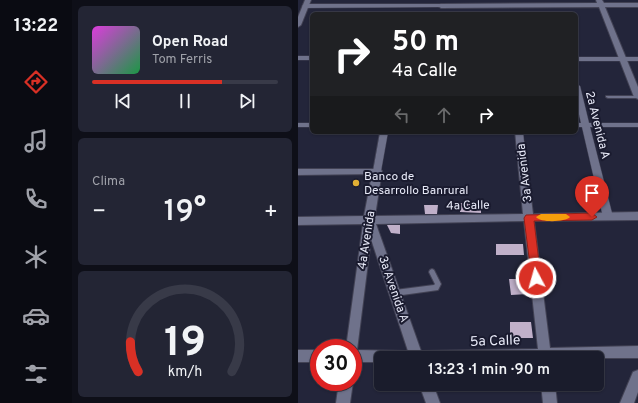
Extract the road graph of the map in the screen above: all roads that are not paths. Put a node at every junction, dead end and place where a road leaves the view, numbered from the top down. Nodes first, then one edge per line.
1 (306, 3) edge
2 (501, 3) edge
3 (551, 3) edge
4 (600, 3) edge
5 (638, 5) edge
6 (403, 6) junction
7 (441, 6) joint
8 (402, 12) edge
9 (298, 25) edge
10 (298, 58) edge
11 (310, 58) edge
12 (578, 59) edge
13 (622, 59) junction
14 (638, 59) edge
15 (578, 94) edge
16 (608, 97) dead end
17 (638, 97) edge
18 (298, 125) edge
19 (310, 125) edge
20 (578, 125) edge
21 (586, 125) junction
22 (638, 125) edge
23 (384, 134) edge
24 (520, 137) edge
25 (377, 171) junction
26 (298, 172) edge
27 (638, 216) edge
28 (608, 217) junction
29 (529, 218) junction
30 (370, 220) junction
31 (298, 221) edge
32 (432, 272) dead end
33 (395, 293) junction
34 (353, 339) edge
35 (415, 351) edge
36 (543, 351) edge
37 (638, 352) edge
38 (604, 353) edge
39 (298, 356) edge
40 (310, 356) edge
41 (362, 356) edge
42 (374, 357) edge
43 (638, 376) edge
44 (345, 391) edge
45 (429, 391) edge
46 (549, 391) edge
47 (343, 403) edge
48 (433, 403) edge
49 (550, 403) edge
50 (627, 403) edge

1 - 6 street
1 - 9 street
2 - 3 street
2 - 7 street
3 - 4 street
4 - 5 street
4 - 13 street
6 - 7 street
6 - 8 street
10 - 11 street
12 - 13 street
13 - 14 street
13 - 17 street
15 - 21 street, 2a Avenida A
16 - 17 lane
18 - 19 street
20 - 21 street
21 - 22 street
21 - 28 street, 2a Avenida A
23 - 25 street, 4a Avenida
24 - 29 street, 3a Avenida
25 - 26 street
25 - 30 street, 4a Avenida
27 - 28 street, 4a Calle
28 - 29 street, 4a Calle
29 - 30 street, 4a Calle
29 - 36 street, 3a Avenida
30 - 31 street, 4a Calle
30 - 33 street, 3a Avenida A
30 - 34 street, 4a Avenida
32 - 33 lane
33 - 35 street, 3a Avenida A
37 - 38 street, 5a Calle
39 - 40 street
41 - 42 street, 5a Calle
43 - 50 street
44 - 47 street
45 - 48 street
46 - 49 street

